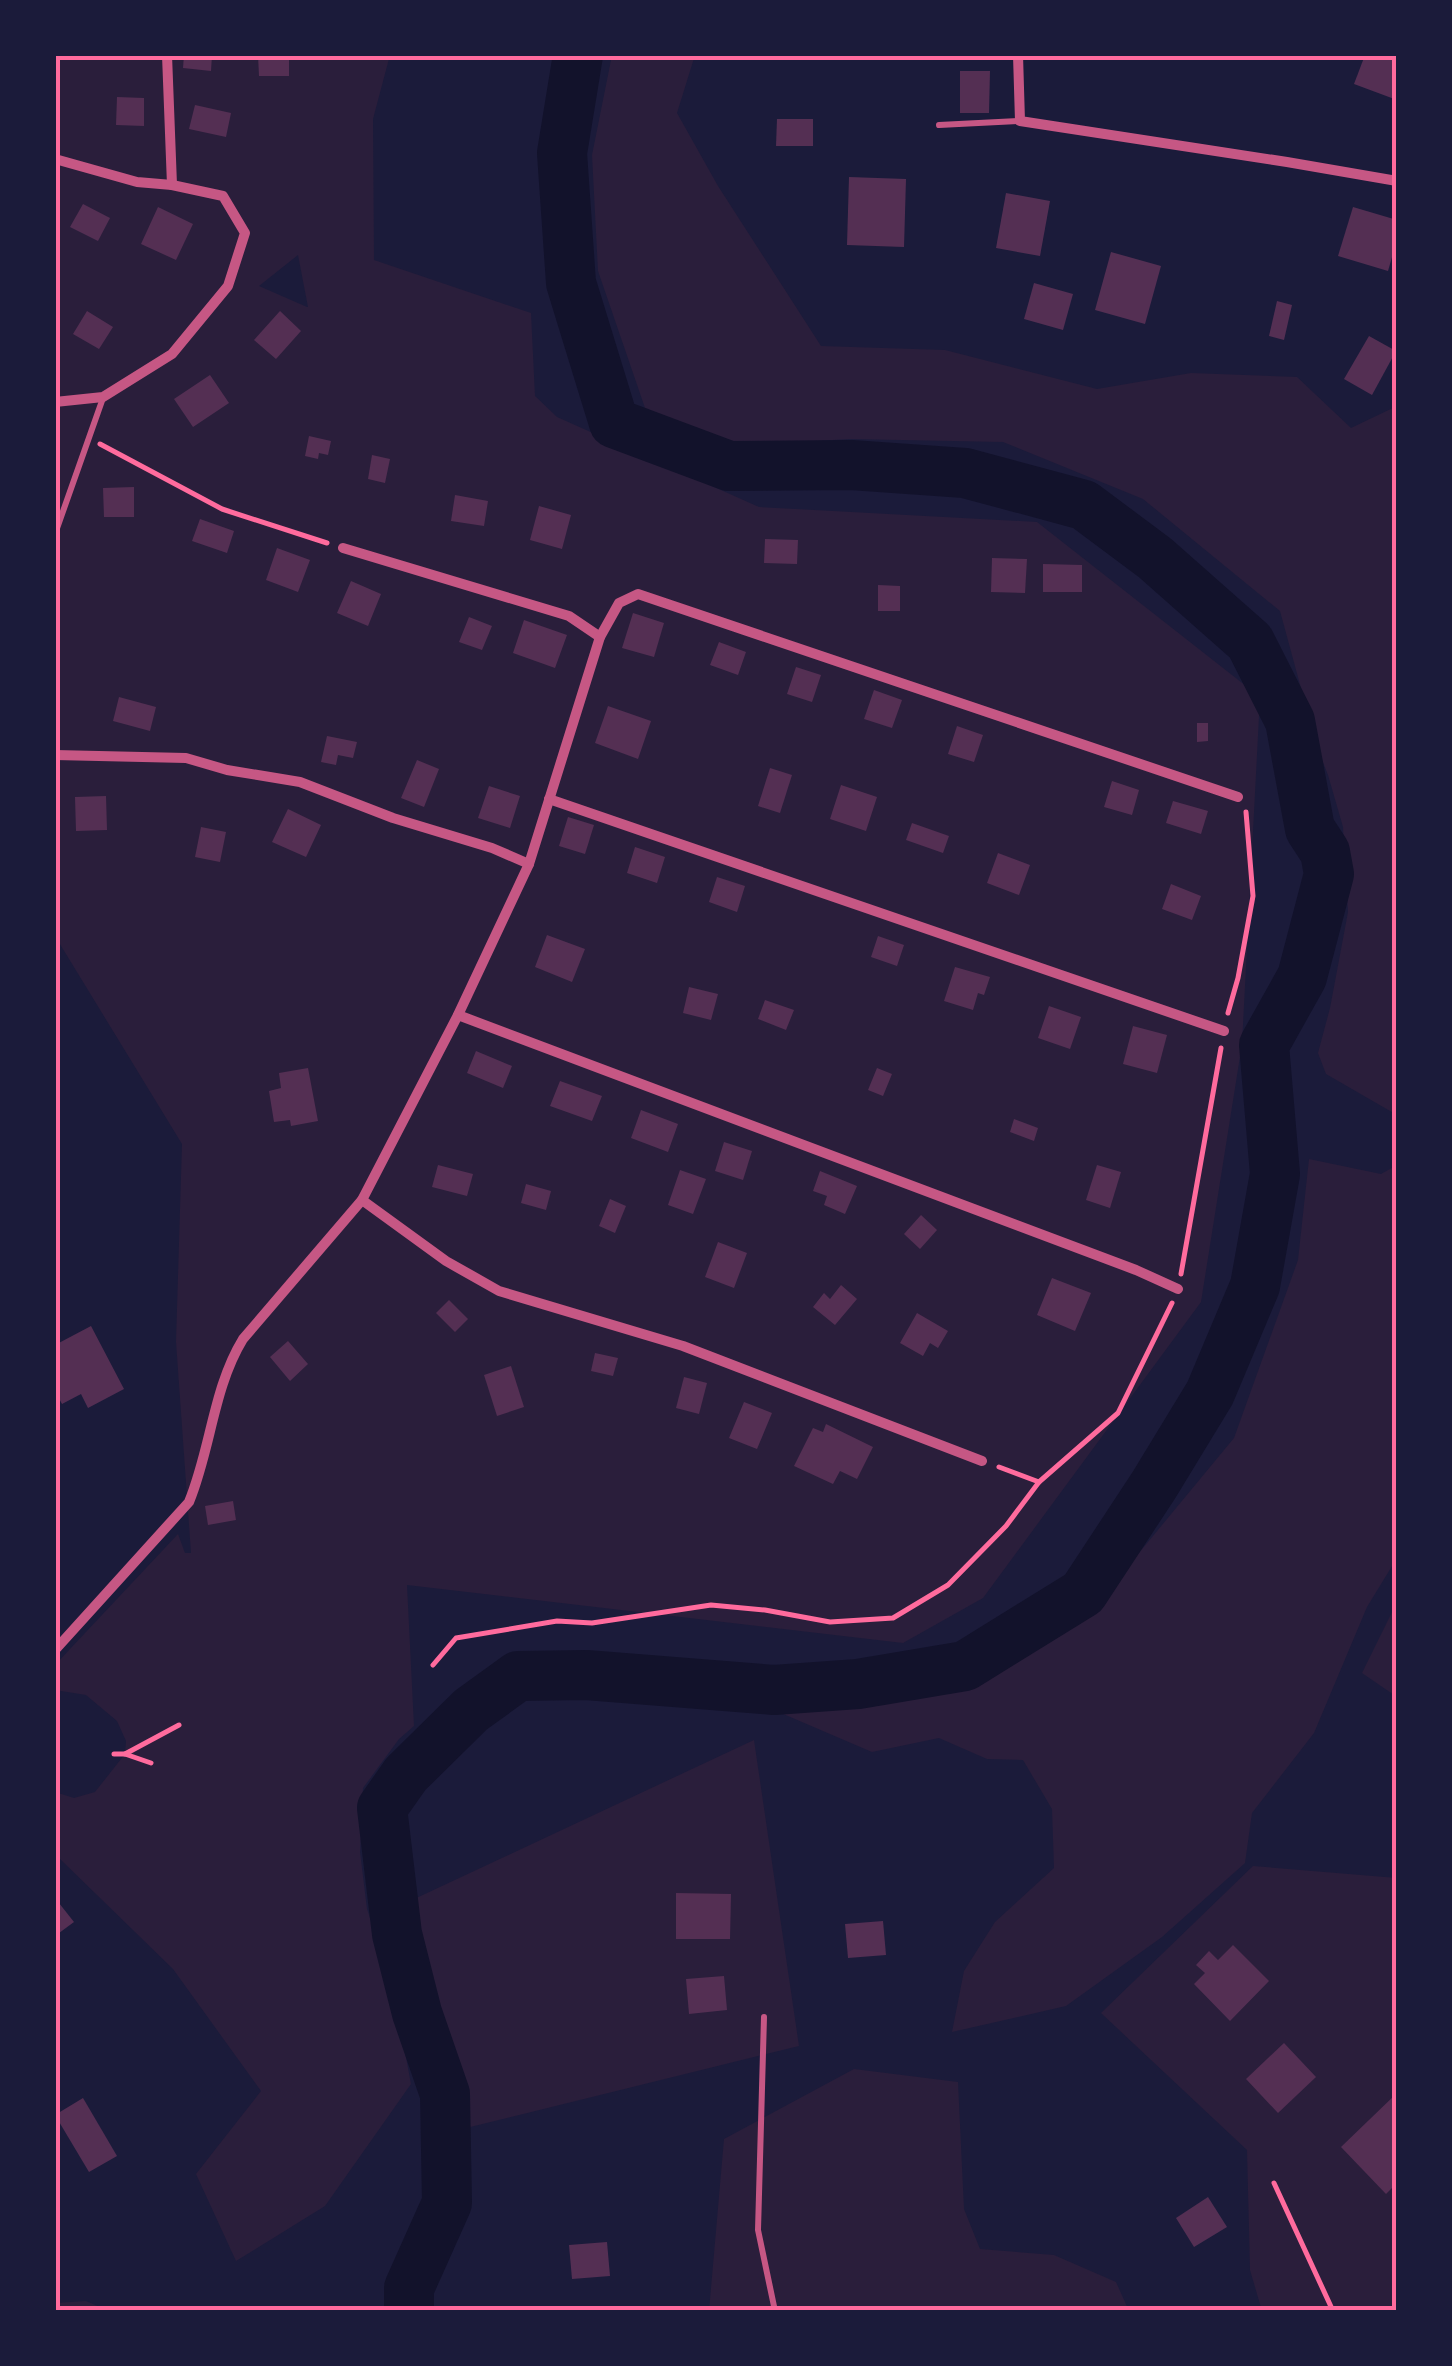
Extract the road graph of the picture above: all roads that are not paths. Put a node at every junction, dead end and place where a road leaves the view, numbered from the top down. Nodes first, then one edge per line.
1 (168, 55) edge
2 (1018, 55) edge
3 (1020, 120) junction
4 (939, 125) dead end
5 (55, 159) edge
6 (1397, 181) edge
7 (172, 185) junction
8 (103, 396) junction
9 (55, 402) edge
10 (55, 534) edge
11 (343, 548) road end
12 (600, 637) junction
13 (55, 756) edge
14 (1238, 797) road end
15 (549, 800) junction
16 (529, 864) junction
17 (458, 1015) junction
18 (1224, 1031) road end
19 (362, 1200) junction
20 (1178, 1289) road end
21 (982, 1462) road end
22 (55, 1650) edge
23 (764, 2018) dead end
24 (775, 2311) edge

1 - 7 street
2 - 3 street
3 - 4 lane
3 - 6 street
5 - 7 street
7 - 8 street
8 - 9 street
8 - 10 lane
11 - 12 street
12 - 14 street
12 - 15 street
13 - 16 street
15 - 16 street
15 - 18 street
16 - 17 street
17 - 19 street
17 - 20 street
19 - 21 street
19 - 22 street
23 - 24 lane

